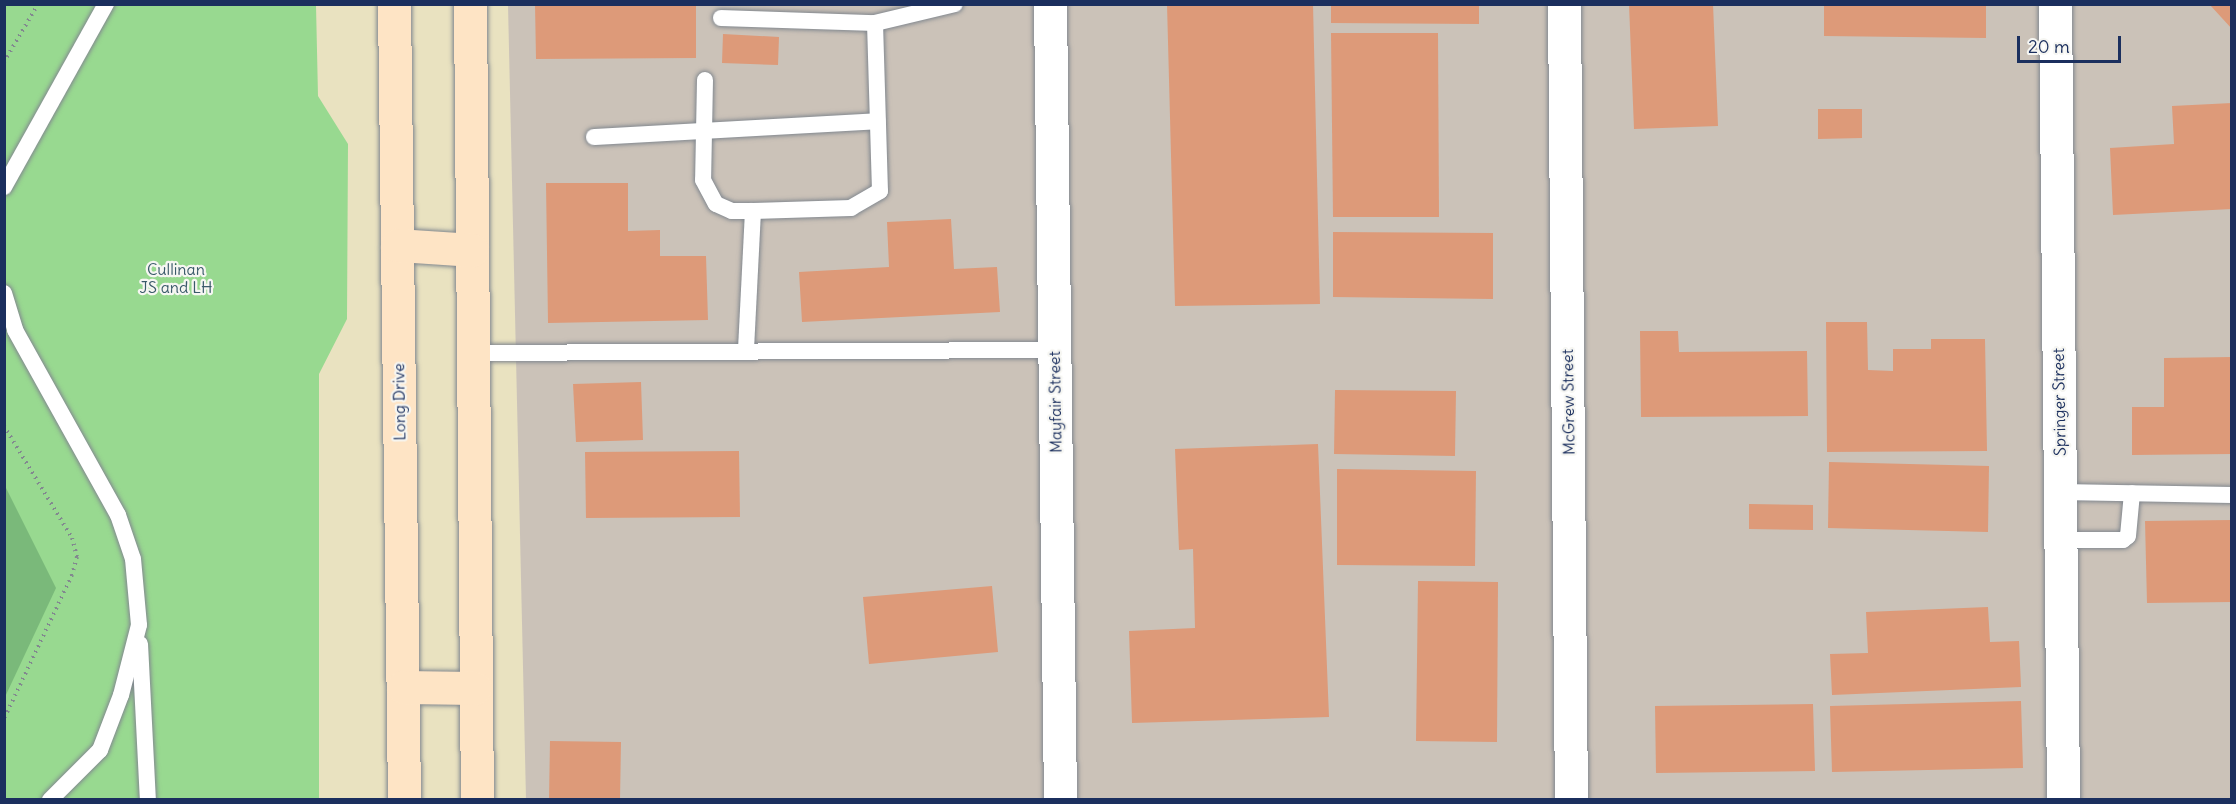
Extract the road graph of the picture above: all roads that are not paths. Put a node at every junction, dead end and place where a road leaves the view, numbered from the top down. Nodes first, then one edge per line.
1 (106, 4) edge
2 (394, 4) edge
3 (470, 4) edge
4 (955, 4) edge
5 (1035, 4) edge
6 (1564, 4) edge
7 (2055, 4) edge
8 (1050, 5) edge
9 (751, 12) edge
10 (721, 18) dead end
11 (874, 23) junction
12 (705, 80) dead end
13 (878, 121) junction
14 (704, 133) junction
15 (594, 137) dead end
16 (4, 187) edge
17 (753, 211) junction
18 (397, 245) junction
19 (472, 250) junction
20 (4, 293) edge
21 (1054, 350) junction
22 (746, 351) junction
23 (473, 353) junction
24 (2060, 492) junction
25 (2132, 493) junction
26 (2232, 495) edge
27 (2061, 540) junction
28 (139, 625) junction
29 (403, 687) junction
30 (475, 688) junction
31 (50, 800) edge
32 (148, 800) edge
33 (404, 800) edge
34 (477, 800) edge
35 (1060, 800) edge
36 (1572, 800) edge
37 (2063, 800) edge

1 - 16 lane
2 - 18 main road, Long Drive
3 - 19 main road
4 - 11 lane
5 - 8 lane
6 - 36 street, McGrew Street
7 - 24 street, Springer Street
8 - 21 street, Mayfair Street
9 - 10 lane
9 - 11 lane
11 - 13 lane
12 - 14 lane
13 - 14 lane
13 - 17 lane
14 - 15 lane
14 - 17 lane
17 - 22 lane
18 - 19 main road
18 - 29 main road, Long Drive
19 - 23 main road
20 - 28 lane
21 - 22 lane
21 - 35 street, Mayfair Street
22 - 23 lane
23 - 30 main road
24 - 25 lane
24 - 27 street, Springer Street
25 - 26 lane
25 - 27 lane
27 - 37 street, Springer Street
28 - 31 lane
28 - 32 lane
29 - 30 main road
29 - 33 main road, Long Drive
30 - 34 main road

